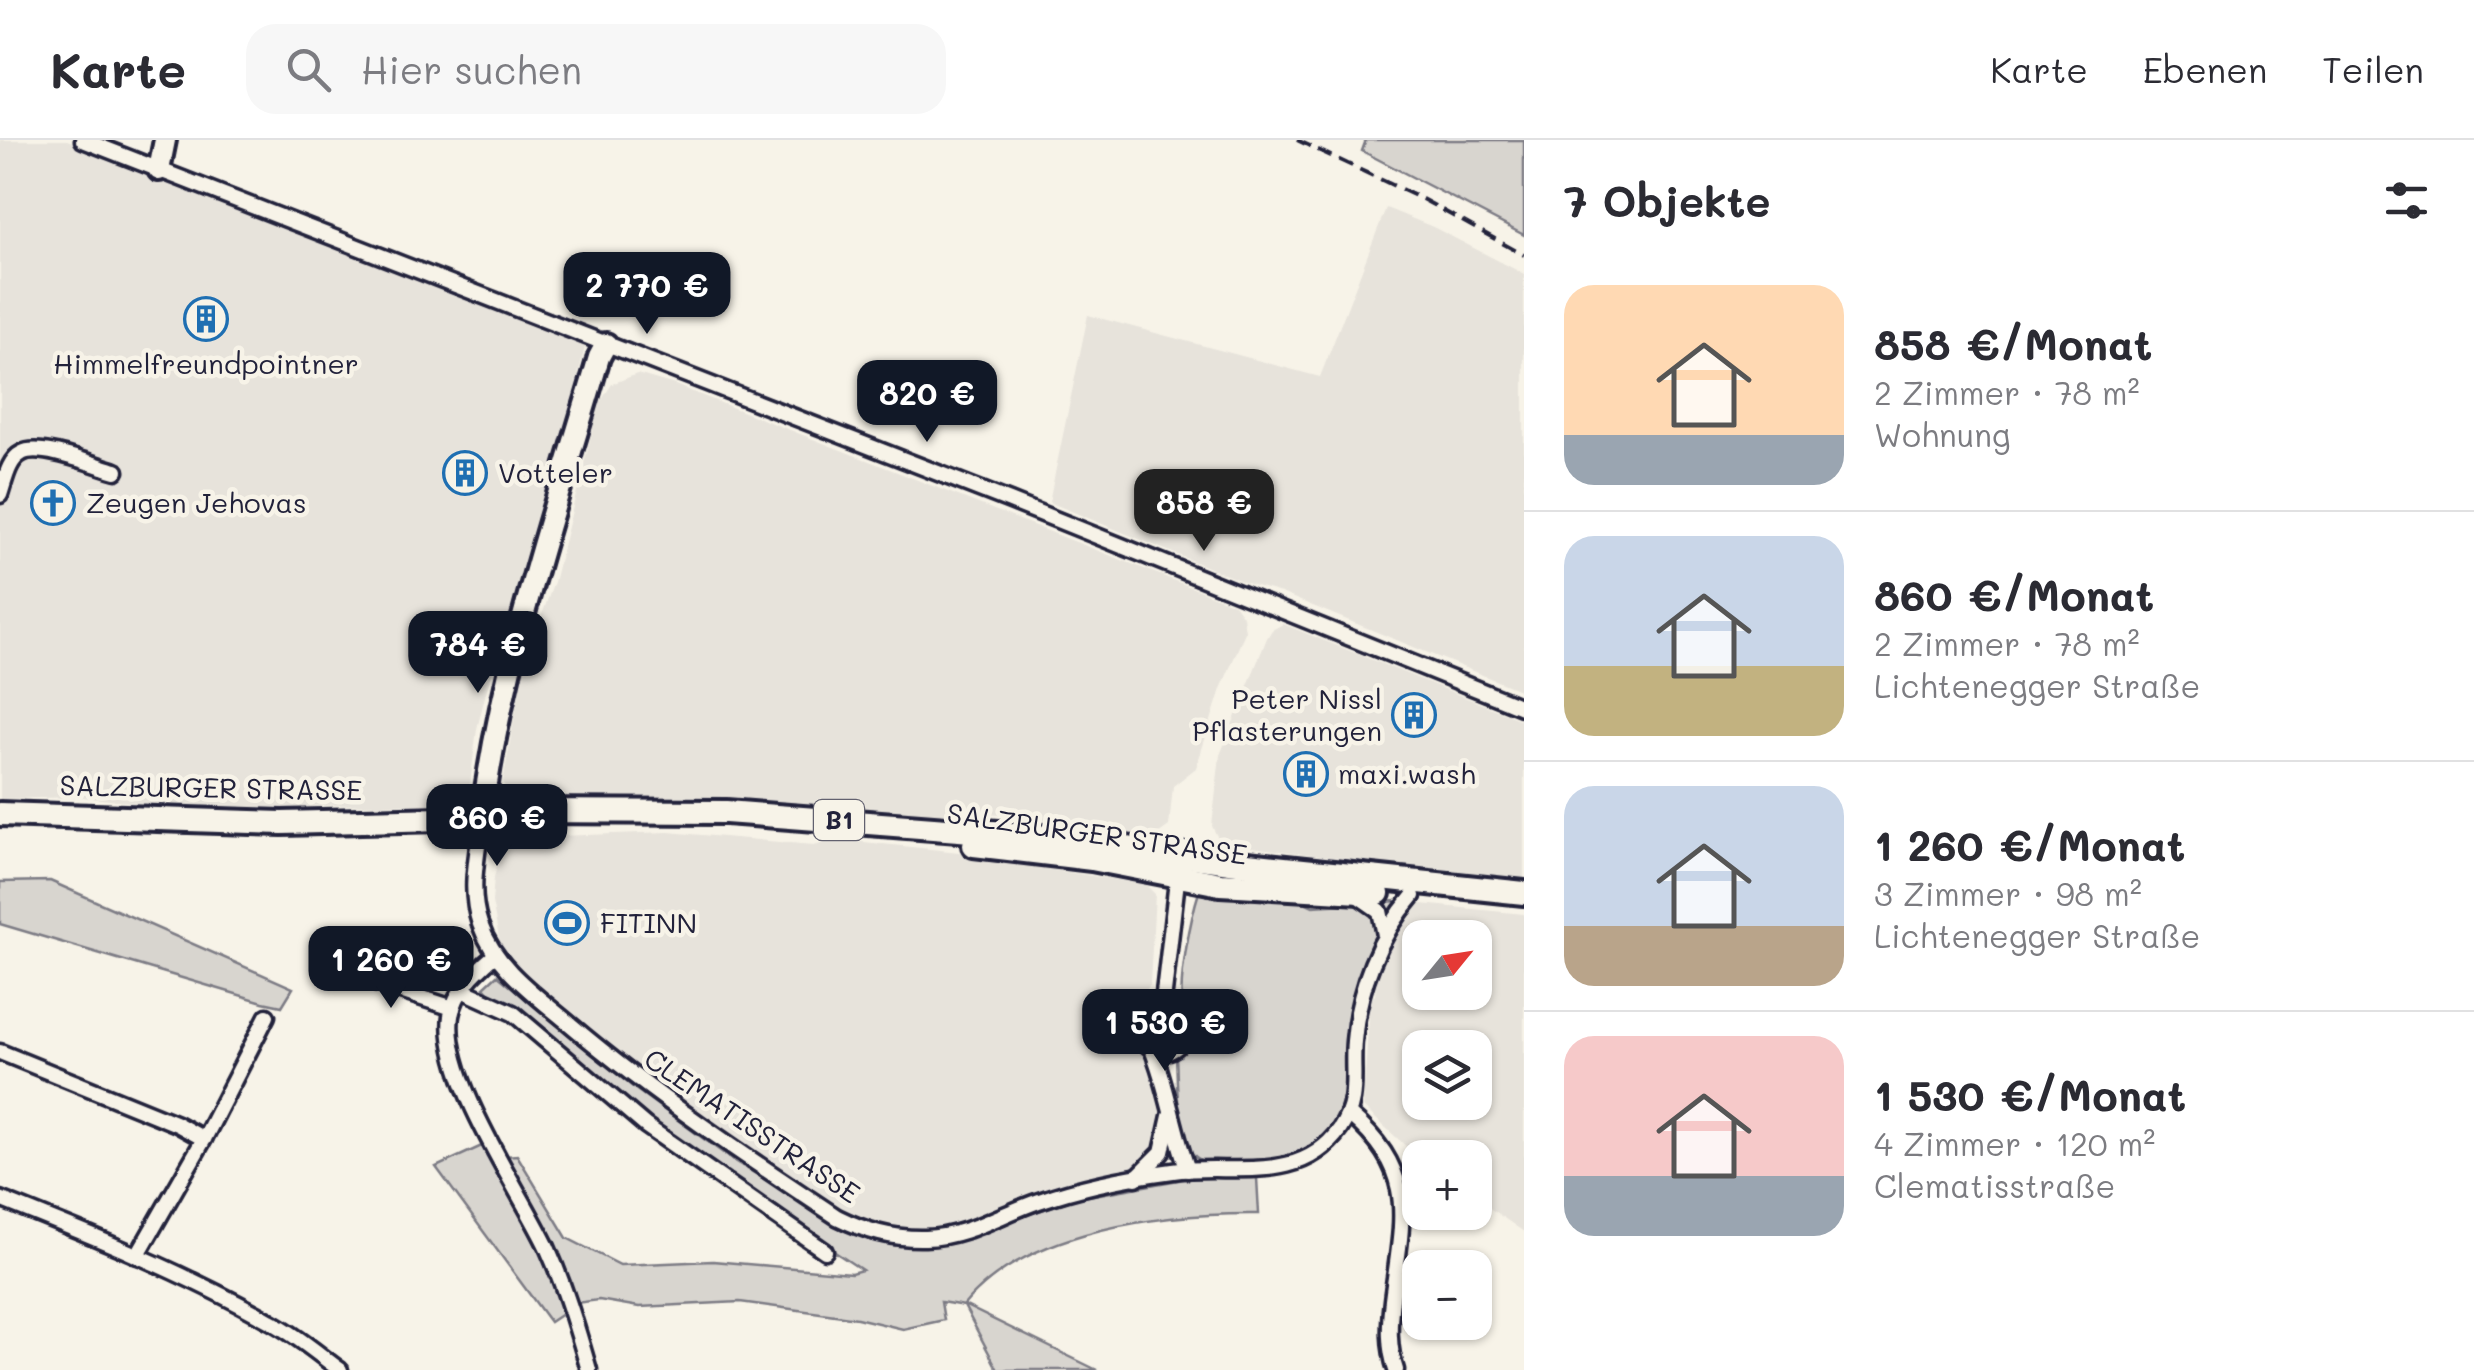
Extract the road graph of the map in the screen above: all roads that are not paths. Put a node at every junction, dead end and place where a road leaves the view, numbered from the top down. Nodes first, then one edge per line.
1 (84, 140) edge
2 (165, 140) edge
3 (158, 170) junction
4 (606, 344) junction
5 (116, 471) dead end
6 (0, 495) edge
7 (1524, 708) edge
8 (0, 814) edge
9 (482, 818) junction
10 (1179, 866) junction
11 (1350, 891) junction
12 (1524, 893) edge
13 (1413, 896) junction
14 (1524, 906) edge
15 (1385, 936) junction
16 (495, 955) junction
17 (342, 972) dead end
18 (462, 990) junction
19 (453, 1008) junction
20 (1162, 1010) junction
21 (267, 1016) dead end
22 (1152, 1049) junction
23 (1174, 1049) junction
24 (0, 1052) edge
25 (1167, 1085) junction
26 (1170, 1112) junction
27 (1350, 1114) junction
28 (204, 1138) junction
29 (1162, 1152) junction
30 (1180, 1171) junction
31 (1135, 1178) junction
32 (0, 1200) edge
33 (825, 1251) dead end
34 (136, 1256) junction
35 (340, 1370) edge
36 (589, 1370) edge
37 (1396, 1370) edge

1 - 3 street
2 - 3 street
3 - 4 street
4 - 7 street
4 - 9 street
5 - 6 street
8 - 9 main road, SALZBURGER STRASSE / B1
9 - 10 main road, SALZBURGER STRASSE / B1
9 - 16 street
10 - 11 main road, SALZBURGER STRASSE / B1
10 - 12 main road, SALZBURGER STRASSE / B1
10 - 20 street
11 - 13 main road, SALZBURGER STRASSE / B1
11 - 15 street
13 - 14 main road, SALZBURGER STRASSE / B1
13 - 15 street
15 - 27 street
16 - 18 street
16 - 31 street, CLEMATISSTRASSE
17 - 19 street
18 - 19 street
18 - 33 street
19 - 36 street
20 - 22 street
20 - 23 street
21 - 28 street
22 - 23 street
22 - 25 street
23 - 25 street
24 - 28 street
25 - 26 street
26 - 29 street
26 - 30 street
27 - 30 street, CLEMATISSTRASSE
27 - 37 street
28 - 34 street
29 - 30 street
29 - 31 street
30 - 31 street, CLEMATISSTRASSE
32 - 34 street
34 - 35 street

